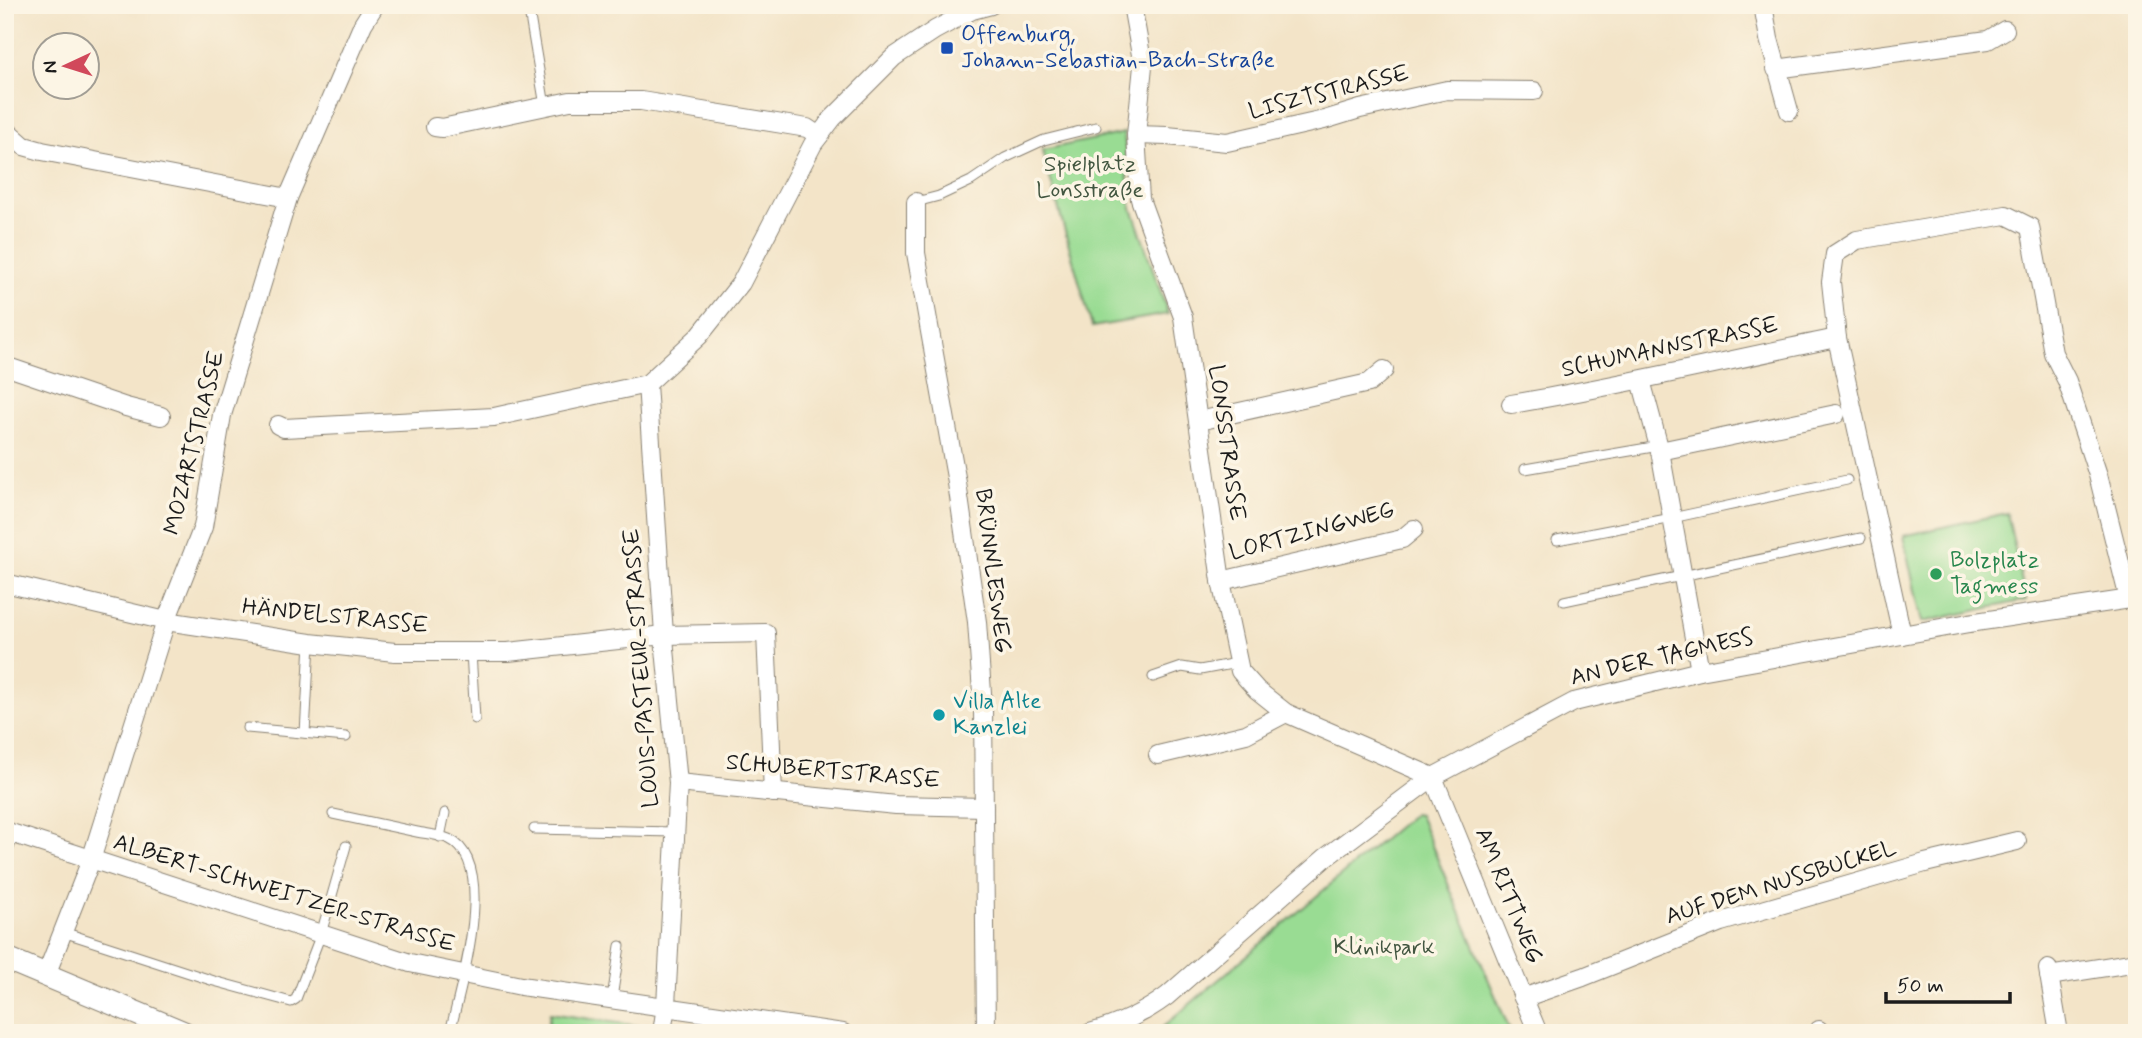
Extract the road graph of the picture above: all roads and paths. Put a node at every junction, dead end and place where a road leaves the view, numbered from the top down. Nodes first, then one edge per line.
1 (528, 5) edge
2 (991, 5) edge
3 (1132, 5) edge
4 (1763, 5) edge
5 (372, 6) edge
6 (2006, 30) dead end
7 (1776, 69) junction
8 (1534, 91) dead end
9 (545, 106) junction
10 (1788, 111) dead end
11 (435, 127) dead end
12 (1096, 127) dead end
13 (6, 131) edge
14 (1136, 135) junction
15 (819, 136) junction
16 (288, 198) junction
17 (916, 202) joint
18 (1837, 338) junction
19 (5, 366) edge
20 (1384, 370) dead end
21 (1641, 380) junction
22 (647, 384) junction
23 (1511, 404) dead end
24 (1836, 414) dead end
25 (161, 416) dead end
26 (1199, 421) junction
27 (278, 425) dead end
28 (1659, 449) junction
29 (1525, 469) dead end
30 (1847, 480) dead end
31 (1672, 518) junction
32 (1414, 529) dead end
33 (1861, 538) dead end
34 (1557, 540) dead end
35 (1683, 577) junction
36 (1222, 581) junction
37 (5, 583) edge
38 (2133, 599) edge
39 (1564, 601) dead end
40 (166, 621) junction
41 (664, 635) junction
42 (1902, 635) junction
43 (310, 643) junction
44 (471, 653) junction
45 (1237, 663) junction
46 (1700, 671) junction
47 (1153, 677) dead end
48 (1286, 713) junction
49 (475, 719) dead end
50 (247, 728) dead end
51 (305, 733) junction
52 (345, 737) dead end
53 (1158, 755) dead end
54 (1433, 777) junction
55 (678, 783) junction
56 (773, 793) junction
57 (984, 807) junction
58 (445, 813) dead end
59 (333, 814) dead end
60 (534, 829) dead end
61 (10, 832) edge
62 (675, 832) junction
63 (440, 837) junction
64 (2017, 841) dead end
65 (346, 846) dead end
66 (5, 859) edge
67 (91, 860) junction
68 (63, 932) junction
69 (321, 934) junction
70 (620, 946) dead end
71 (5, 958) edge
72 (2137, 962) edge
73 (463, 974) junction
74 (46, 975) junction
75 (612, 998) junction
76 (1523, 998) junction
77 (666, 1005) junction
78 (184, 1033) edge
79 (450, 1033) edge
80 (662, 1033) edge
81 (843, 1033) edge
82 (986, 1033) edge
83 (1090, 1033) edge
84 (1538, 1033) edge
85 (2059, 1033) edge

1 - 9 lane
2 - 15 street
3 - 14 street, LONSSTRASSE
4 - 7 street
5 - 16 street, MOZARTSTRASSE
6 - 7 street
7 - 10 street
8 - 14 street, LISZTSTRASSE
9 - 11 street
9 - 15 street
12 - 17 lane
13 - 16 street
14 - 26 street, LONSSTRASSE
15 - 22 street
16 - 40 street, MOZARTSTRASSE
17 - 57 street, BRÜNNLESWEG
18 - 21 street, SCHUMANNSTRASSE
18 - 38 street
18 - 42 street
19 - 25 street
20 - 26 street
21 - 23 street, SCHUMANNSTRASSE
21 - 28 street
22 - 27 street
22 - 41 street, LOUIS-PASTEUR-STRASSE
24 - 28 street
26 - 36 street, LONSSTRASSE
28 - 29 lane
28 - 31 street
30 - 31 lane
31 - 34 lane
31 - 35 street
32 - 36 street, LORTZINGWEG
33 - 35 lane
35 - 39 lane
35 - 46 street
36 - 45 street, LONSSTRASSE
37 - 40 street, HÄNDELSTRASSE
38 - 42 street, AN DER TAGMESS
40 - 43 street, HÄNDELSTRASSE
40 - 67 street, MOZARTSTRASSE
41 - 44 street, HÄNDELSTRASSE
41 - 55 street, LOUIS-PASTEUR-STRASSE
41 - 56 street, HÄNDELSTRASSE
42 - 46 street, AN DER TAGMESS
43 - 44 street, HÄNDELSTRASSE
43 - 51 lane
44 - 49 lane
45 - 47 lane
45 - 48 street, LONSSTRASSE
46 - 54 street, AN DER TAGMESS
48 - 53 street
48 - 54 street, LONSSTRASSE
50 - 51 lane
51 - 52 lane
54 - 76 street, AM RITTWEG
54 - 83 street, AN DER TAGMESS
55 - 56 street, SCHUBERTSTRASSE
55 - 62 street, LOUIS-PASTEUR-STRASSE
56 - 57 street, SCHUBERTSTRASSE
57 - 82 street, BRÜNNLESWEG
58 - 63 lane
59 - 63 lane
60 - 62 lane
61 - 66 lane
61 - 67 street, ALBERT-SCHWEITZER-STRASSE
62 - 77 street, LOUIS-PASTEUR-STRASSE
63 - 73 lane
64 - 76 street, AUF DEM NUSSBUCKEL
65 - 69 lane
67 - 68 street, MOZARTSTRASSE
67 - 69 street, ALBERT-SCHWEITZER-STRASSE
68 - 69 lane
68 - 74 street, MOZARTSTRASSE
69 - 73 street, ALBERT-SCHWEITZER-STRASSE
70 - 75 lane
71 - 74 street
72 - 85 street
73 - 75 street, ALBERT-SCHWEITZER-STRASSE
73 - 79 lane
74 - 78 street
75 - 77 street, ALBERT-SCHWEITZER-STRASSE
76 - 84 street, AM RITTWEG
77 - 80 street, LOUIS-PASTEUR-STRASSE
77 - 81 street, ALBERT-SCHWEITZER-STRASSE

